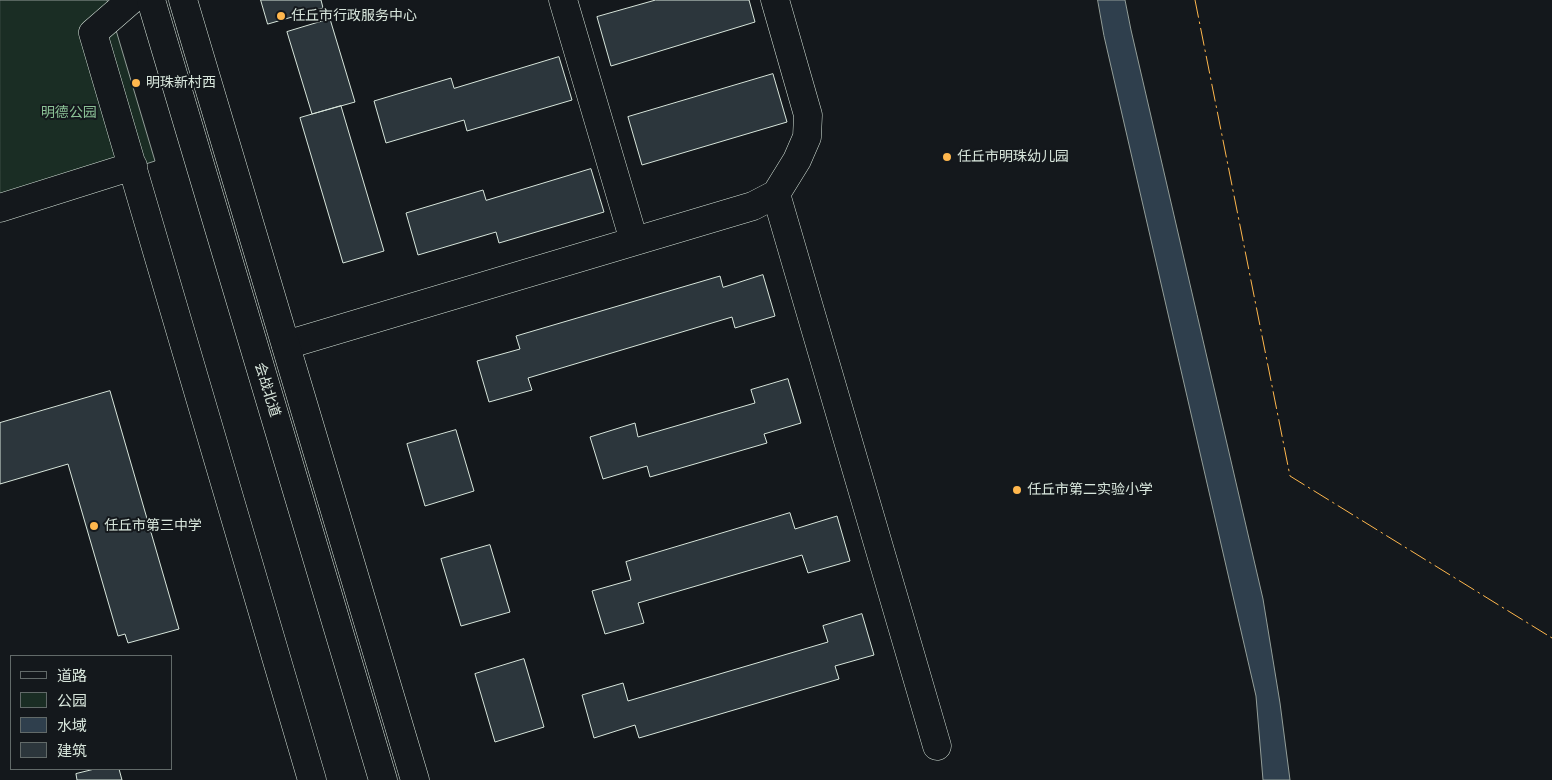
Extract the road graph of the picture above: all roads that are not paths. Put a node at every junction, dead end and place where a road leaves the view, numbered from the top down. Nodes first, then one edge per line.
1 (131, 0) edge
2 (151, 0) edge
3 (183, 0) edge
4 (563, 0) edge
5 (775, 0) edge
6 (133, 166) junction
7 (765, 200) junction
8 (0, 208) edge
9 (634, 241) junction
10 (286, 345) junction
11 (937, 746) dead end
12 (312, 780) edge
13 (383, 780) edge
14 (415, 780) edge

1 - 6 main road
2 - 13 main road, 会战北道
3 - 10 main road
4 - 9 main road
5 - 7 main road
6 - 8 main road
6 - 12 main road
7 - 9 main road
7 - 11 main road
9 - 10 main road
10 - 14 main road

